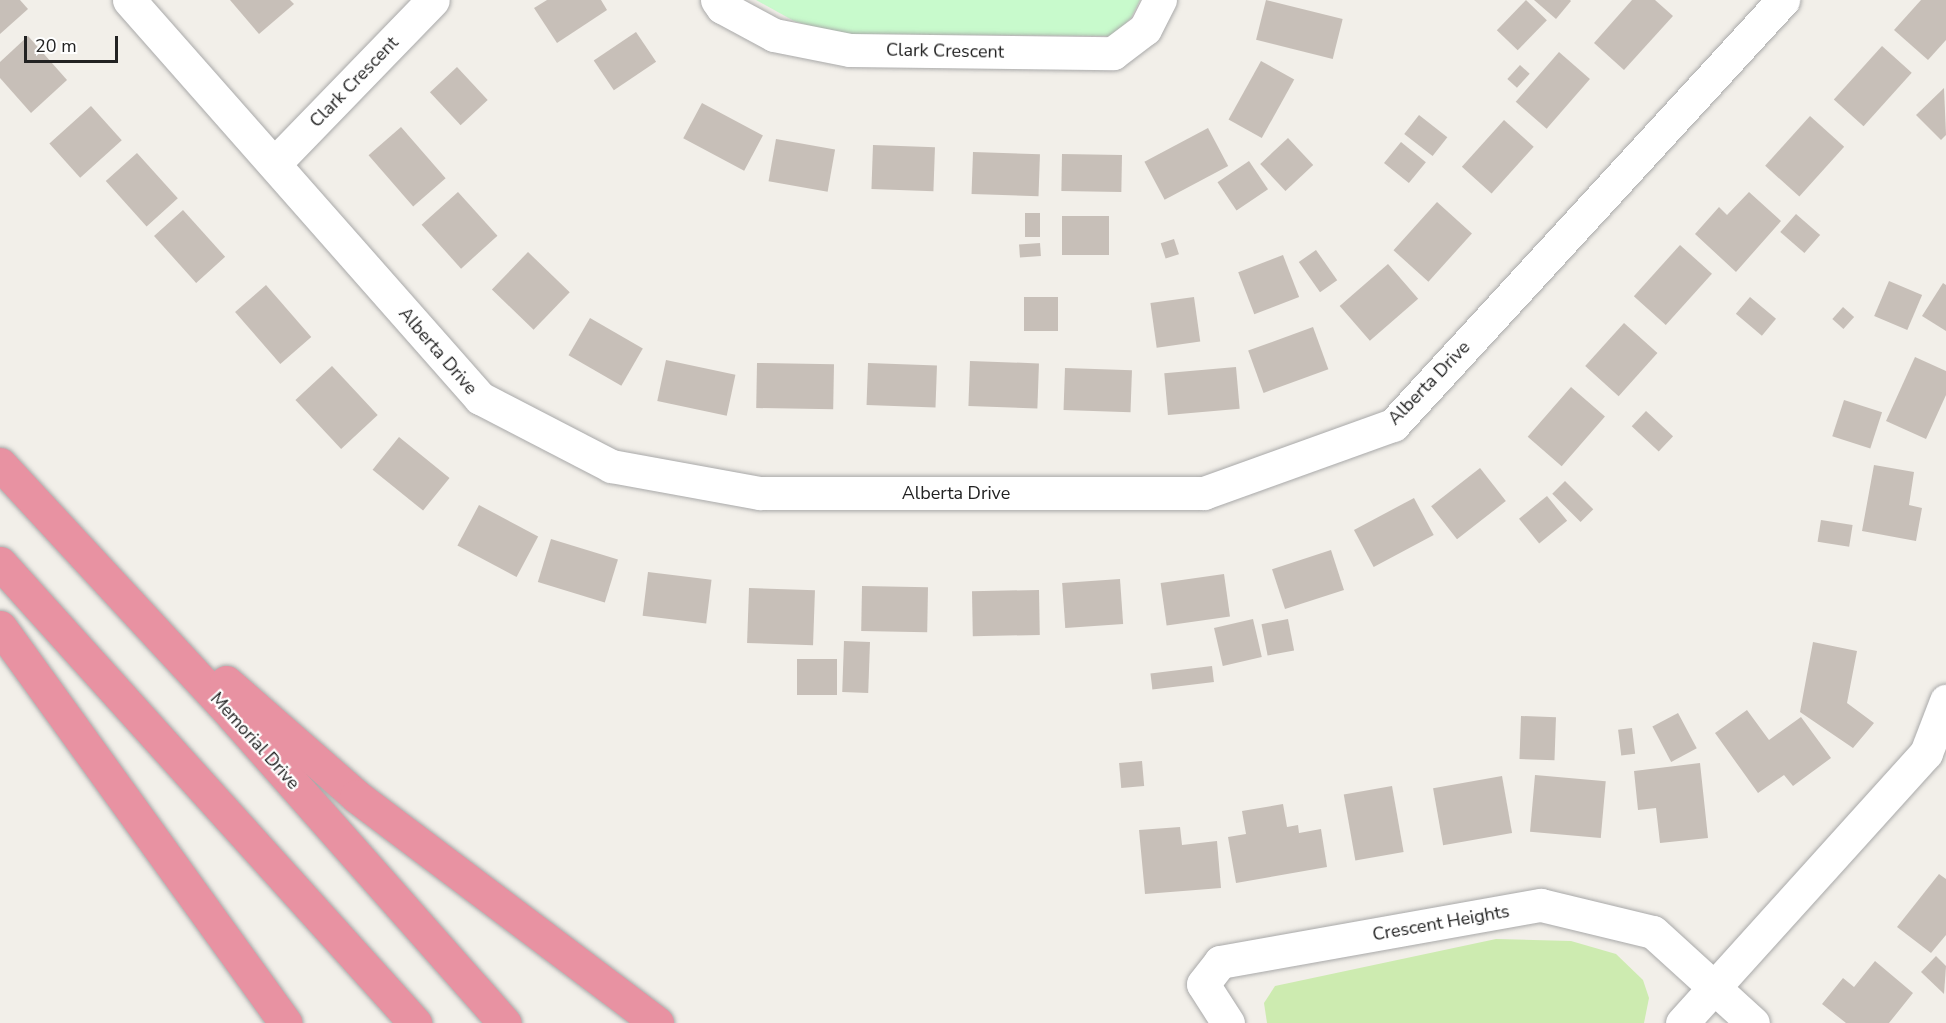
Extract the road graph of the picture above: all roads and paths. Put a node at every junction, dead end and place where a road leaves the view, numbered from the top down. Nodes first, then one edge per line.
1 (129, 0) edge
2 (433, 0) edge
3 (717, 0) edge
4 (1160, 0) edge
5 (1783, 0) edge
6 (274, 164) junction
7 (0, 464) edge
8 (91, 562) junction
9 (0, 563) edge
10 (0, 627) edge
11 (1946, 701) edge
12 (1713, 987) junction
13 (286, 1023) edge
14 (415, 1023) edge
15 (505, 1023) edge
16 (657, 1023) edge
17 (1228, 1023) edge
18 (1682, 1023) edge
19 (1752, 1023) edge

1 - 6 street, Alberta Drive
2 - 6 street, Clark Crescent
3 - 4 street, Clark Crescent
5 - 6 street, Alberta Drive
7 - 8 highway, Memorial Drive
8 - 15 highway, Memorial Drive
8 - 16 highway
9 - 14 highway
10 - 13 highway
11 - 12 street
12 - 17 street, Crescent Heights
12 - 18 street
12 - 19 street

